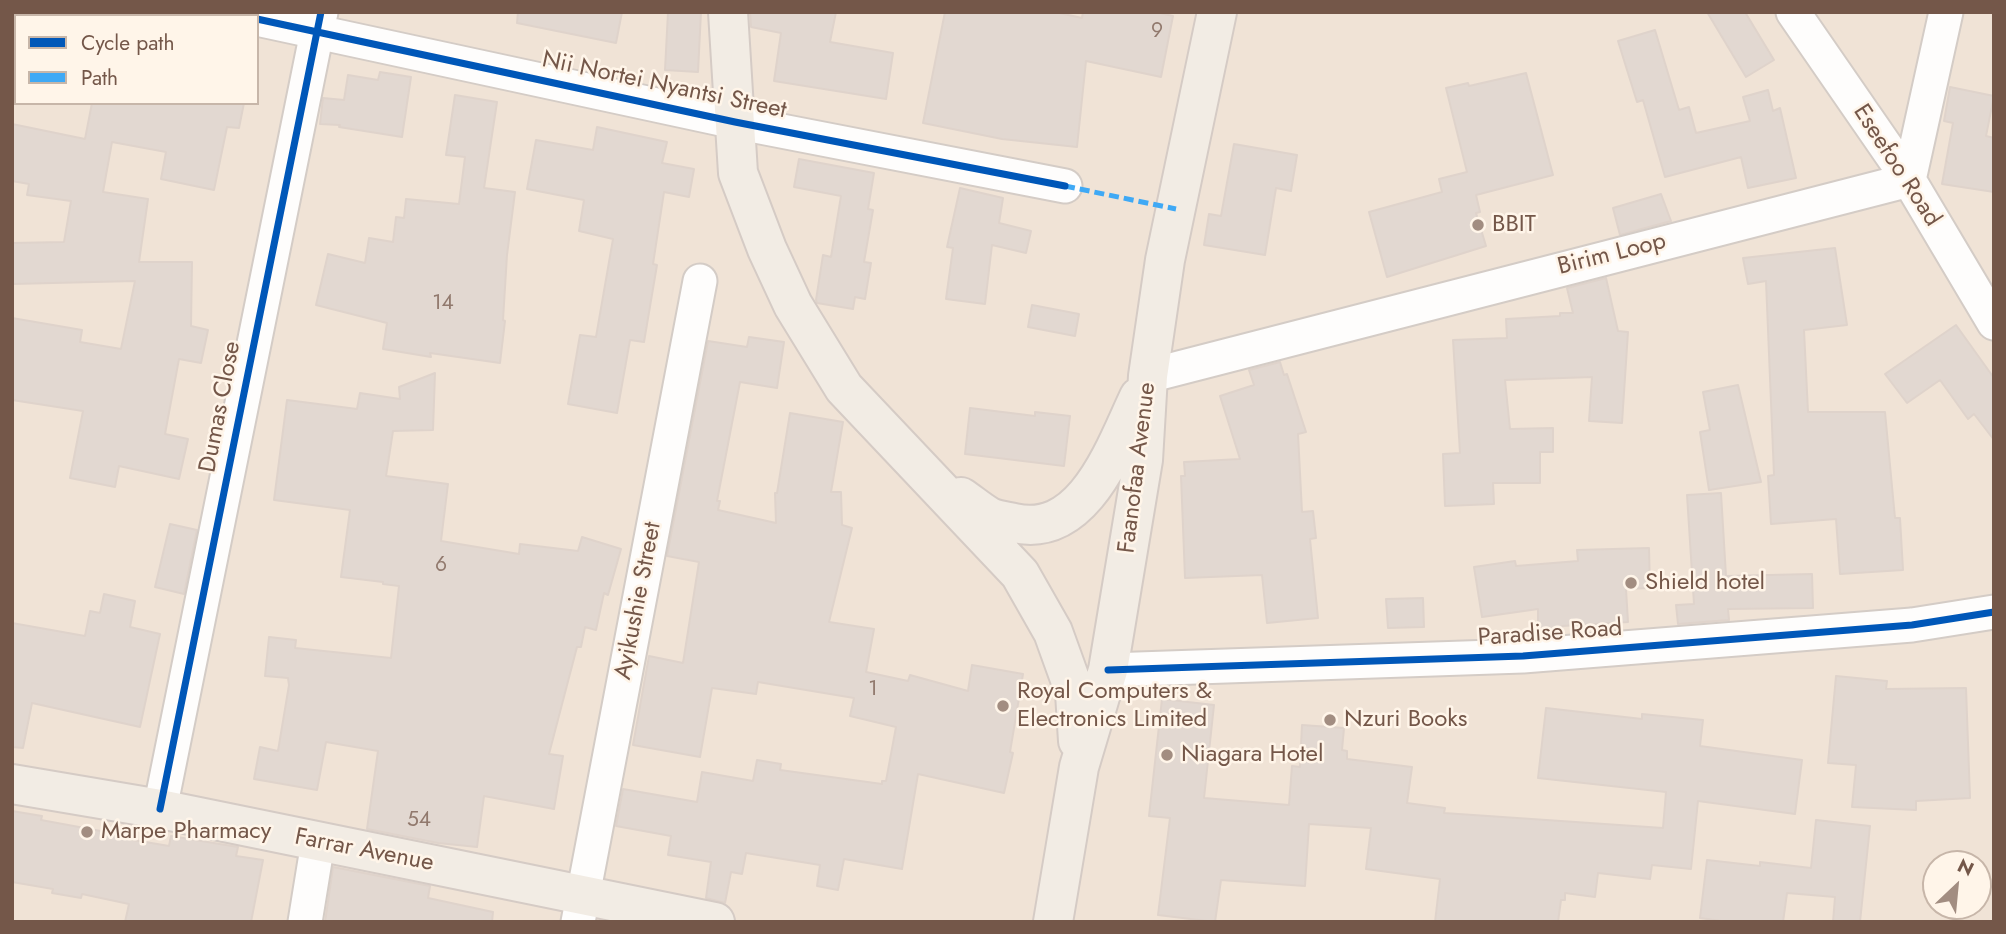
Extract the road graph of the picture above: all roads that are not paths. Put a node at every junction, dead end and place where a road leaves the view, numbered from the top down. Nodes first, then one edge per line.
1 (728, 12) edge
2 (1217, 12) edge
3 (1793, 12) edge
4 (1946, 12) edge
5 (259, 19) edge
6 (319, 21) edge
7 (735, 122) junction
8 (1909, 180) junction
9 (1065, 186) dead end
10 (700, 281) dead end
11 (1994, 323) edge
12 (1149, 376) junction
13 (927, 475) junction
14 (1994, 612) edge
15 (1108, 670) junction
16 (1079, 767) junction
17 (12, 784) edge
18 (160, 809) junction
19 (318, 842) junction
20 (580, 908) edge
21 (304, 922) edge
22 (715, 922) edge
23 (1053, 922) edge

1 - 7 main road
2 - 12 main road, Faanofaa Avenue
3 - 8 street, Eseefoo Road
4 - 8 street
5 - 6 street, Nii Nortei Nyantsi Street
6 - 7 street, Nii Nortei Nyantsi Street
6 - 18 street, Dumas Close
7 - 9 street, Nii Nortei Nyantsi Street
7 - 13 main road
8 - 11 street, Eseefoo Road
8 - 12 street, Birim Loop
10 - 20 street, Ayikushie Street
12 - 13 main road
12 - 15 main road, Faanofaa Avenue
13 - 16 main road
14 - 15 street, Paradise Road
15 - 16 main road, Faanofaa Avenue
16 - 23 main road, Faanofaa Avenue
17 - 18 main road, Farrar Avenue
18 - 19 main road, Farrar Avenue
19 - 20 main road, Farrar Avenue
19 - 21 street
20 - 22 main road, Farrar Avenue

